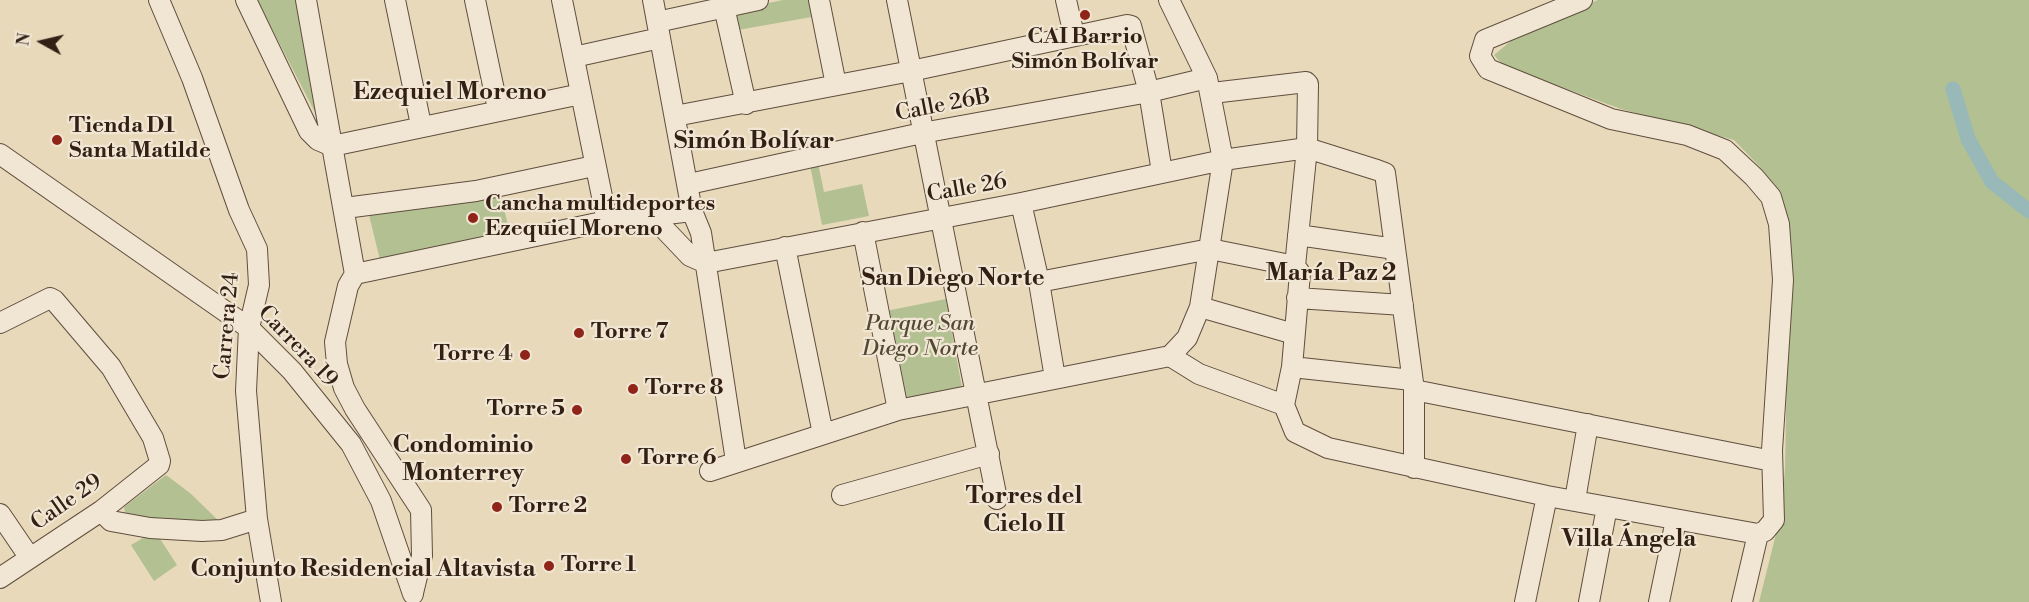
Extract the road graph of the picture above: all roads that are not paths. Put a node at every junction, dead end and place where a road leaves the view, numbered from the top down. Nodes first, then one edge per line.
1 (159, 0) edge
2 (246, 0) edge
3 (306, 0) edge
4 (395, 0) edge
5 (476, 0) edge
6 (562, 0) edge
7 (653, 0) edge
8 (758, 0) edge
9 (819, 0) edge
10 (897, 0) edge
11 (1066, 0) edge
12 (1169, 0) edge
13 (1582, 0) edge
14 (724, 7) junction
15 (658, 30) junction
16 (1074, 35) junction
17 (574, 57) junction
18 (911, 71) junction
19 (836, 85) junction
20 (1209, 86) junction
21 (1149, 92) junction
22 (581, 94) junction
23 (746, 104) junction
24 (498, 110) junction
25 (675, 116) junction
26 (421, 126) junction
27 (922, 133) junction
28 (332, 146) junction
29 (1307, 147) junction
30 (0, 154) edge
31 (1223, 160) junction
32 (594, 166) junction
33 (1162, 172) junction
34 (688, 184) junction
35 (1021, 204) junction
36 (345, 208) junction
37 (692, 211) junction
38 (652, 216) junction
39 (939, 218) junction
40 (607, 221) junction
41 (863, 232) junction
42 (1298, 235) junction
43 (785, 247) junction
44 (1210, 249) junction
45 (1395, 249) junction
46 (706, 263) junction
47 (1295, 266) junction
48 (355, 274) junction
49 (1039, 282) junction
50 (1297, 298) junction
51 (1403, 306) junction
52 (1200, 307) junction
53 (0, 323) edge
54 (249, 328) junction
55 (1294, 334) junction
56 (1170, 356) junction
57 (1292, 367) junction
58 (1055, 378) junction
59 (1413, 385) junction
60 (976, 392) junction
61 (1284, 405) junction
62 (898, 410) junction
63 (1588, 424) junction
64 (823, 434) junction
65 (989, 454) junction
66 (736, 461) junction
67 (1772, 461) junction
68 (1414, 468) junction
69 (710, 471) dead end
70 (842, 495) dead end
71 (1547, 496) junction
72 (997, 498) dead end
73 (1575, 500) junction
74 (1607, 507) junction
75 (101, 511) junction
76 (0, 514) edge
77 (257, 519) junction
78 (1676, 520) junction
79 (1758, 534) junction
80 (30, 558) junction
81 (0, 578) edge
82 (414, 598) edge
83 (272, 602) edge
84 (1526, 602) edge
85 (1588, 602) edge
86 (1659, 602) edge
87 (1742, 602) edge

1 - 54 street, Carrera 24
2 - 28 street
3 - 28 street
4 - 26 street
5 - 24 street
6 - 17 street
7 - 15 street
8 - 14 street
9 - 19 street
10 - 18 street
11 - 16 street
12 - 20 street
13 - 67 street
14 - 15 street
14 - 23 street
15 - 17 street
15 - 25 street
16 - 18 street
16 - 21 street
17 - 22 street
18 - 19 street
18 - 27 street
19 - 23 street
20 - 21 street, Calle 26B
20 - 29 street, Calle 26B
20 - 31 street
21 - 27 street, Calle 26B
21 - 33 street
22 - 24 street
22 - 32 street
23 - 25 street
24 - 26 street
25 - 34 street
26 - 28 street
27 - 34 street, Calle 26B
27 - 39 street
28 - 36 street
29 - 31 street, Calle 26
29 - 42 street
29 - 45 street
30 - 54 street, Carrera 19
31 - 33 street, Calle 26
31 - 44 street
32 - 36 street
32 - 40 street
33 - 35 street, Calle 26
34 - 37 street
35 - 39 street, Calle 26
35 - 49 street
36 - 48 street
37 - 38 street
37 - 46 street
38 - 40 street
38 - 46 street
39 - 41 street, Calle 26
39 - 60 street
40 - 48 street
41 - 43 street, Calle 26
41 - 62 street
42 - 45 street
42 - 47 street
43 - 46 street, Calle 26
43 - 64 street
44 - 47 street
44 - 49 street
44 - 52 street
45 - 51 street
46 - 66 street
47 - 50 street
48 - 82 street
49 - 58 street
50 - 51 street
50 - 55 street
51 - 59 street
52 - 55 street
52 - 56 street
53 - 75 street, Calle 29
54 - 77 street, Carrera 24
54 - 82 street, Carrera 19
55 - 57 street
56 - 58 street
56 - 61 street
57 - 59 street
57 - 61 street
58 - 60 street
59 - 63 street
59 - 68 street
60 - 62 street
60 - 65 street
61 - 68 street
62 - 64 street
63 - 67 street
63 - 73 street
64 - 66 street
65 - 70 street
65 - 72 street
66 - 69 street
67 - 79 street
68 - 71 street
71 - 73 street
71 - 84 street
73 - 74 street
74 - 78 street
74 - 85 street
75 - 77 street
75 - 80 street, Calle 29
76 - 80 street
77 - 83 street, Carrera 24
78 - 79 street
78 - 86 street
79 - 87 street
80 - 81 street, Calle 29

